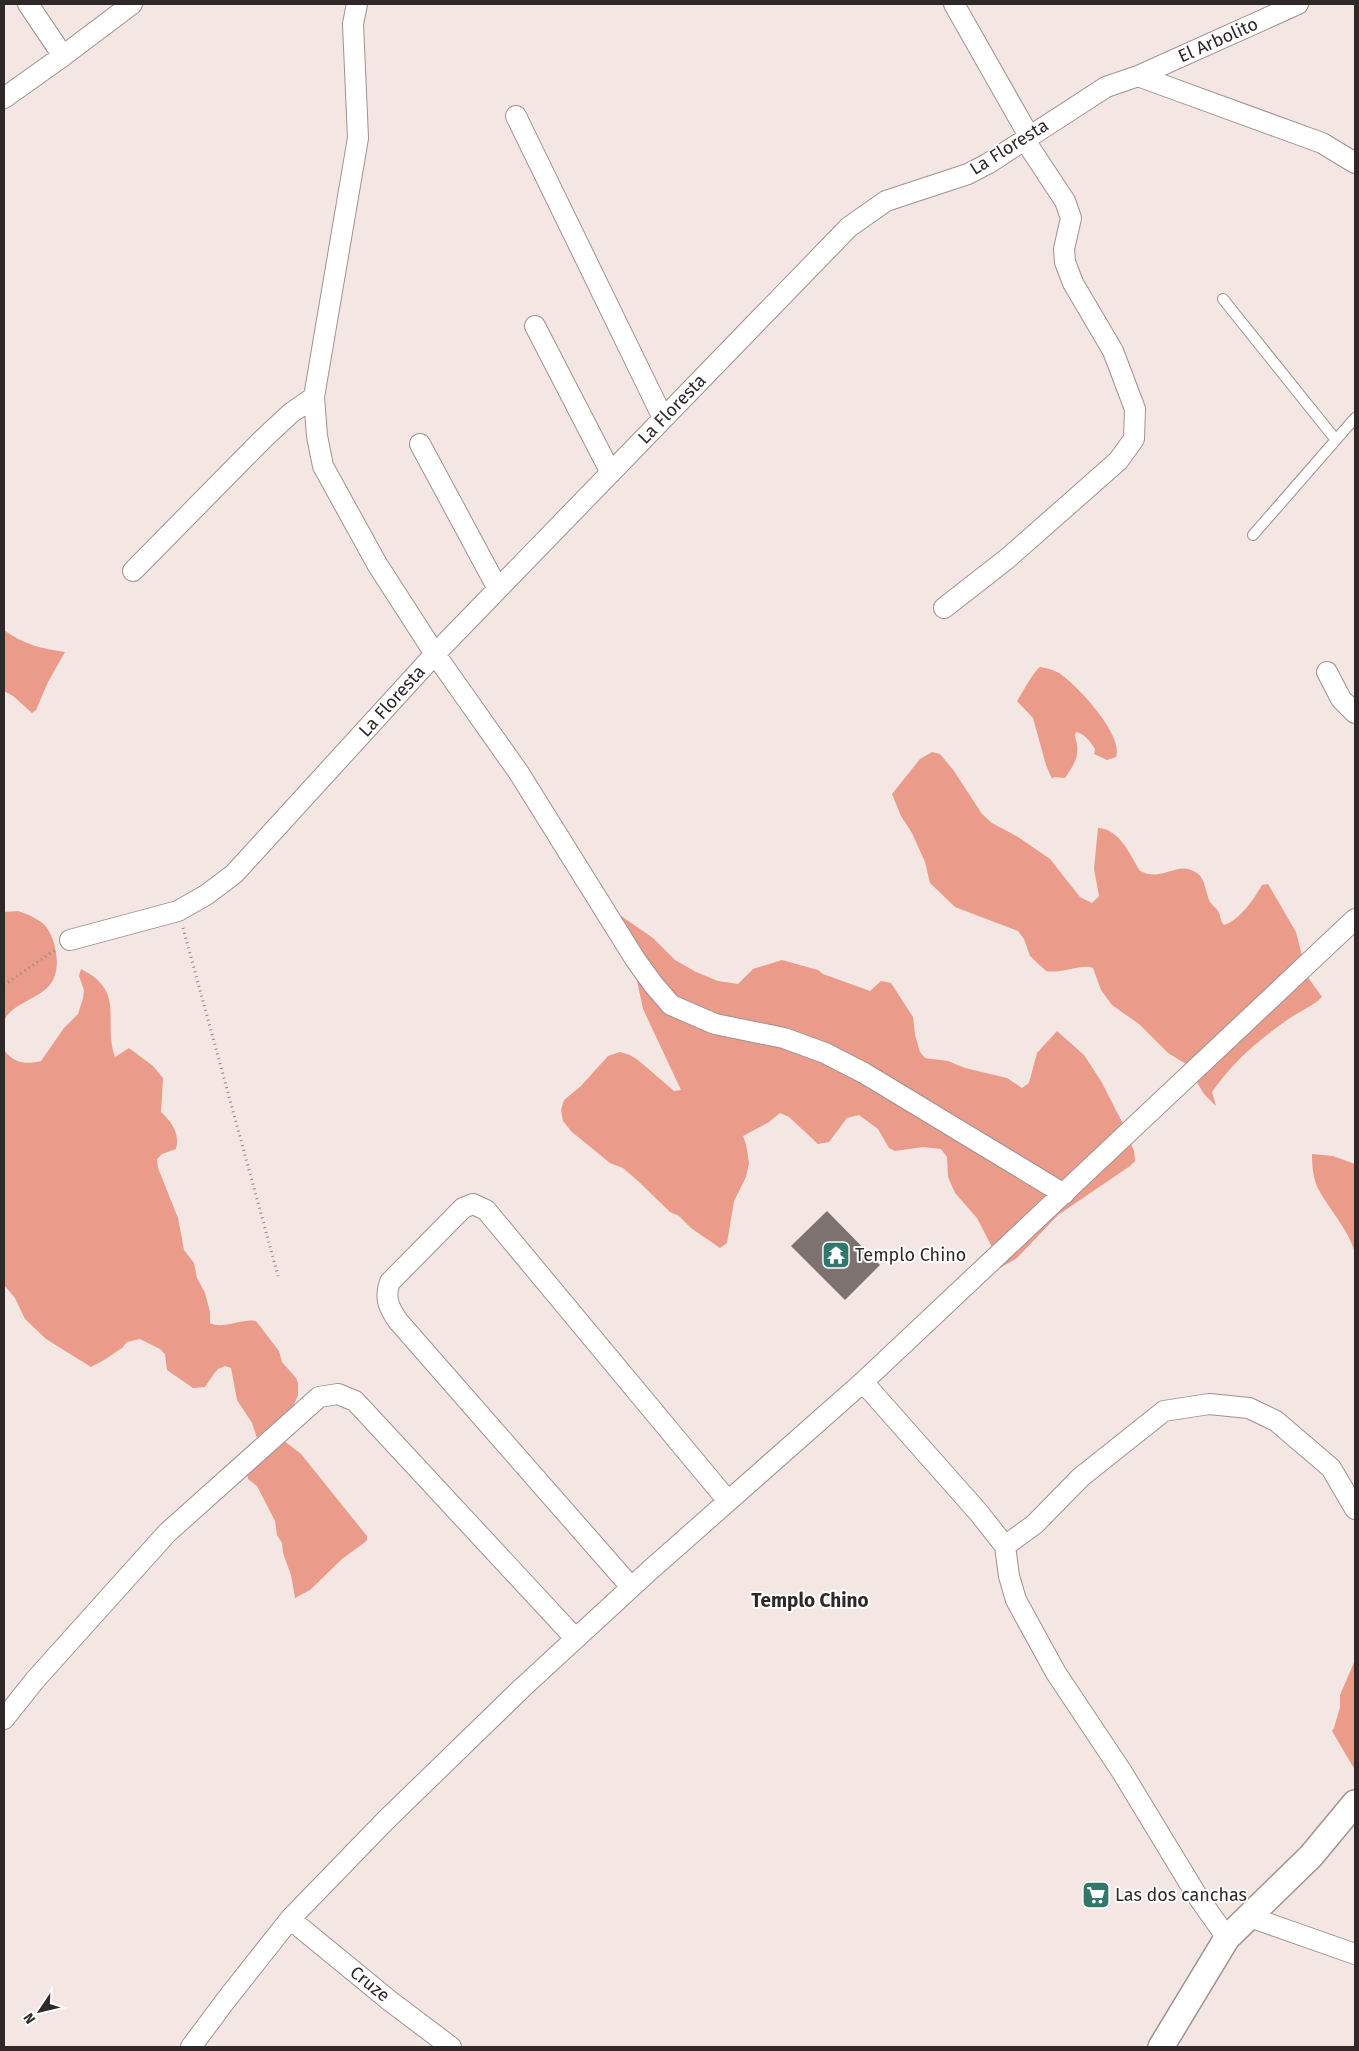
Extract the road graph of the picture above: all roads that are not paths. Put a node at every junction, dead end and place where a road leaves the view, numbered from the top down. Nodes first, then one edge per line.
1 (28, 4) edge
2 (132, 4) edge
3 (357, 4) edge
4 (954, 4) edge
5 (1298, 4) edge
6 (63, 56) junction
7 (1138, 76) junction
8 (4, 98) edge
9 (516, 116) dead end
10 (1027, 137) junction
11 (1355, 163) edge
12 (1223, 299) dead end
13 (535, 326) dead end
14 (314, 397) junction
15 (664, 418) junction
16 (1355, 418) edge
17 (1336, 440) junction
18 (420, 444) dead end
19 (611, 473) junction
20 (1253, 535) dead end
21 (133, 571) dead end
22 (498, 589) junction
23 (944, 608) dead end
24 (435, 654) junction
25 (1326, 672) dead end
26 (1355, 713) edge
27 (1355, 919) edge
28 (70, 940) road end
29 (1064, 1194) junction
30 (863, 1382) junction
31 (728, 1501) junction
32 (1355, 1509) edge
33 (1005, 1546) junction
34 (631, 1587) junction
35 (575, 1638) junction
36 (4, 1719) edge
37 (1355, 1803) edge
38 (1250, 1917) junction
39 (290, 1919) junction
40 (1227, 1938) junction
41 (1355, 1954) edge
42 (191, 2047) edge
43 (452, 2047) edge
44 (1161, 2047) edge

1 - 6 street
2 - 6 street
3 - 14 street
4 - 10 street
5 - 7 street, El Arbolito
6 - 8 street
7 - 10 street, La Floresta
7 - 11 street
9 - 15 street
10 - 15 street, La Floresta
10 - 23 street
12 - 17 lane
13 - 19 street
14 - 21 street
14 - 24 street
15 - 19 street, La Floresta
16 - 17 lane
17 - 20 lane
18 - 22 street
19 - 22 street, La Floresta
22 - 24 street, La Floresta
24 - 28 street, La Floresta
24 - 29 street
25 - 26 street
27 - 29 street
29 - 30 street
30 - 31 street
30 - 33 street
31 - 34 street
31 - 34 street
32 - 33 street
33 - 40 street
34 - 35 street
35 - 36 street
35 - 39 street
37 - 38 street
38 - 40 street
38 - 41 street
39 - 42 street
39 - 43 street, Cruze
40 - 44 street

